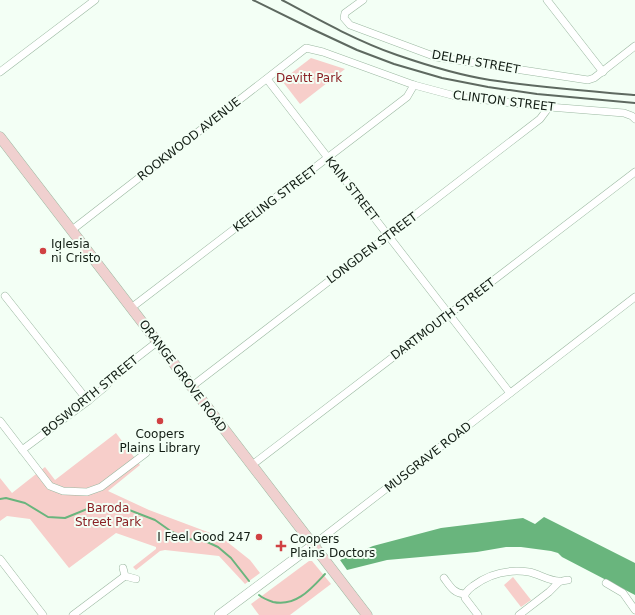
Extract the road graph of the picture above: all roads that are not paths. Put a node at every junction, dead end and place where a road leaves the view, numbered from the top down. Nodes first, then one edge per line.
1 (95, 0) edge
2 (363, 0) edge
3 (546, 0) edge
4 (635, 46) edge
5 (306, 48) joint
6 (0, 72) edge
7 (603, 72) junction
8 (267, 79) junction
9 (414, 85) junction
10 (549, 107) junction
11 (635, 119) edge
12 (0, 137) edge
13 (328, 158) junction
14 (635, 172) edge
15 (72, 230) junction
16 (388, 236) junction
17 (5, 296) dead end
18 (635, 297) edge
19 (131, 308) junction
20 (449, 314) junction
21 (157, 342) junction
22 (191, 386) junction
23 (510, 393) junction
24 (88, 401) junction
25 (0, 421) edge
26 (22, 450) junction
27 (146, 453) dead end
28 (252, 465) junction
29 (313, 545) junction
30 (0, 558) edge
31 (123, 568) dead end
32 (126, 576) junction
33 (444, 578) dead end
34 (136, 579) dead end
35 (568, 580) dead end
36 (559, 582) junction
37 (606, 583) dead end
38 (464, 594) junction
39 (635, 610) edge
40 (43, 615) edge
41 (73, 615) edge
42 (219, 615) edge
43 (367, 615) edge
44 (478, 615) edge
45 (519, 615) edge

1 - 6 street
2 - 7 street, DELPH STREET
3 - 7 street
4 - 7 street, DELPH STREET
5 - 8 street, ROOKWOOD AVENUE
5 - 9 street, CLINTON STREET
8 - 13 street, KAIN STREET
8 - 15 street, ROOKWOOD AVENUE
9 - 10 street, CLINTON STREET
9 - 13 street, KEELING STREET
10 - 11 street, CLINTON STREET
10 - 16 street, LONGDEN STREET
12 - 15 main road, ORANGE GROVE ROAD
13 - 16 street, KAIN STREET
13 - 19 street, KEELING STREET
14 - 20 street, DARTMOUTH STREET
15 - 19 main road, ORANGE GROVE ROAD
16 - 20 street, KAIN STREET
16 - 22 street, LONGDEN STREET
17 - 24 street
18 - 23 street, MUSGRAVE ROAD
19 - 21 main road, ORANGE GROVE ROAD
20 - 23 street, KAIN STREET
20 - 28 street, DARTMOUTH STREET
21 - 22 main road, ORANGE GROVE ROAD
21 - 24 street, BOSWORTH STREET
22 - 28 main road, ORANGE GROVE ROAD
23 - 29 street, MUSGRAVE ROAD
24 - 26 street, BOSWORTH STREET
25 - 26 street
26 - 27 street
28 - 29 main road, ORANGE GROVE ROAD
29 - 42 street, MUSGRAVE ROAD
29 - 43 main road, ORANGE GROVE ROAD
30 - 40 street
31 - 32 street
32 - 34 street
32 - 41 street
33 - 38 street
35 - 36 street
36 - 38 street
36 - 45 street
37 - 39 street
38 - 44 street

